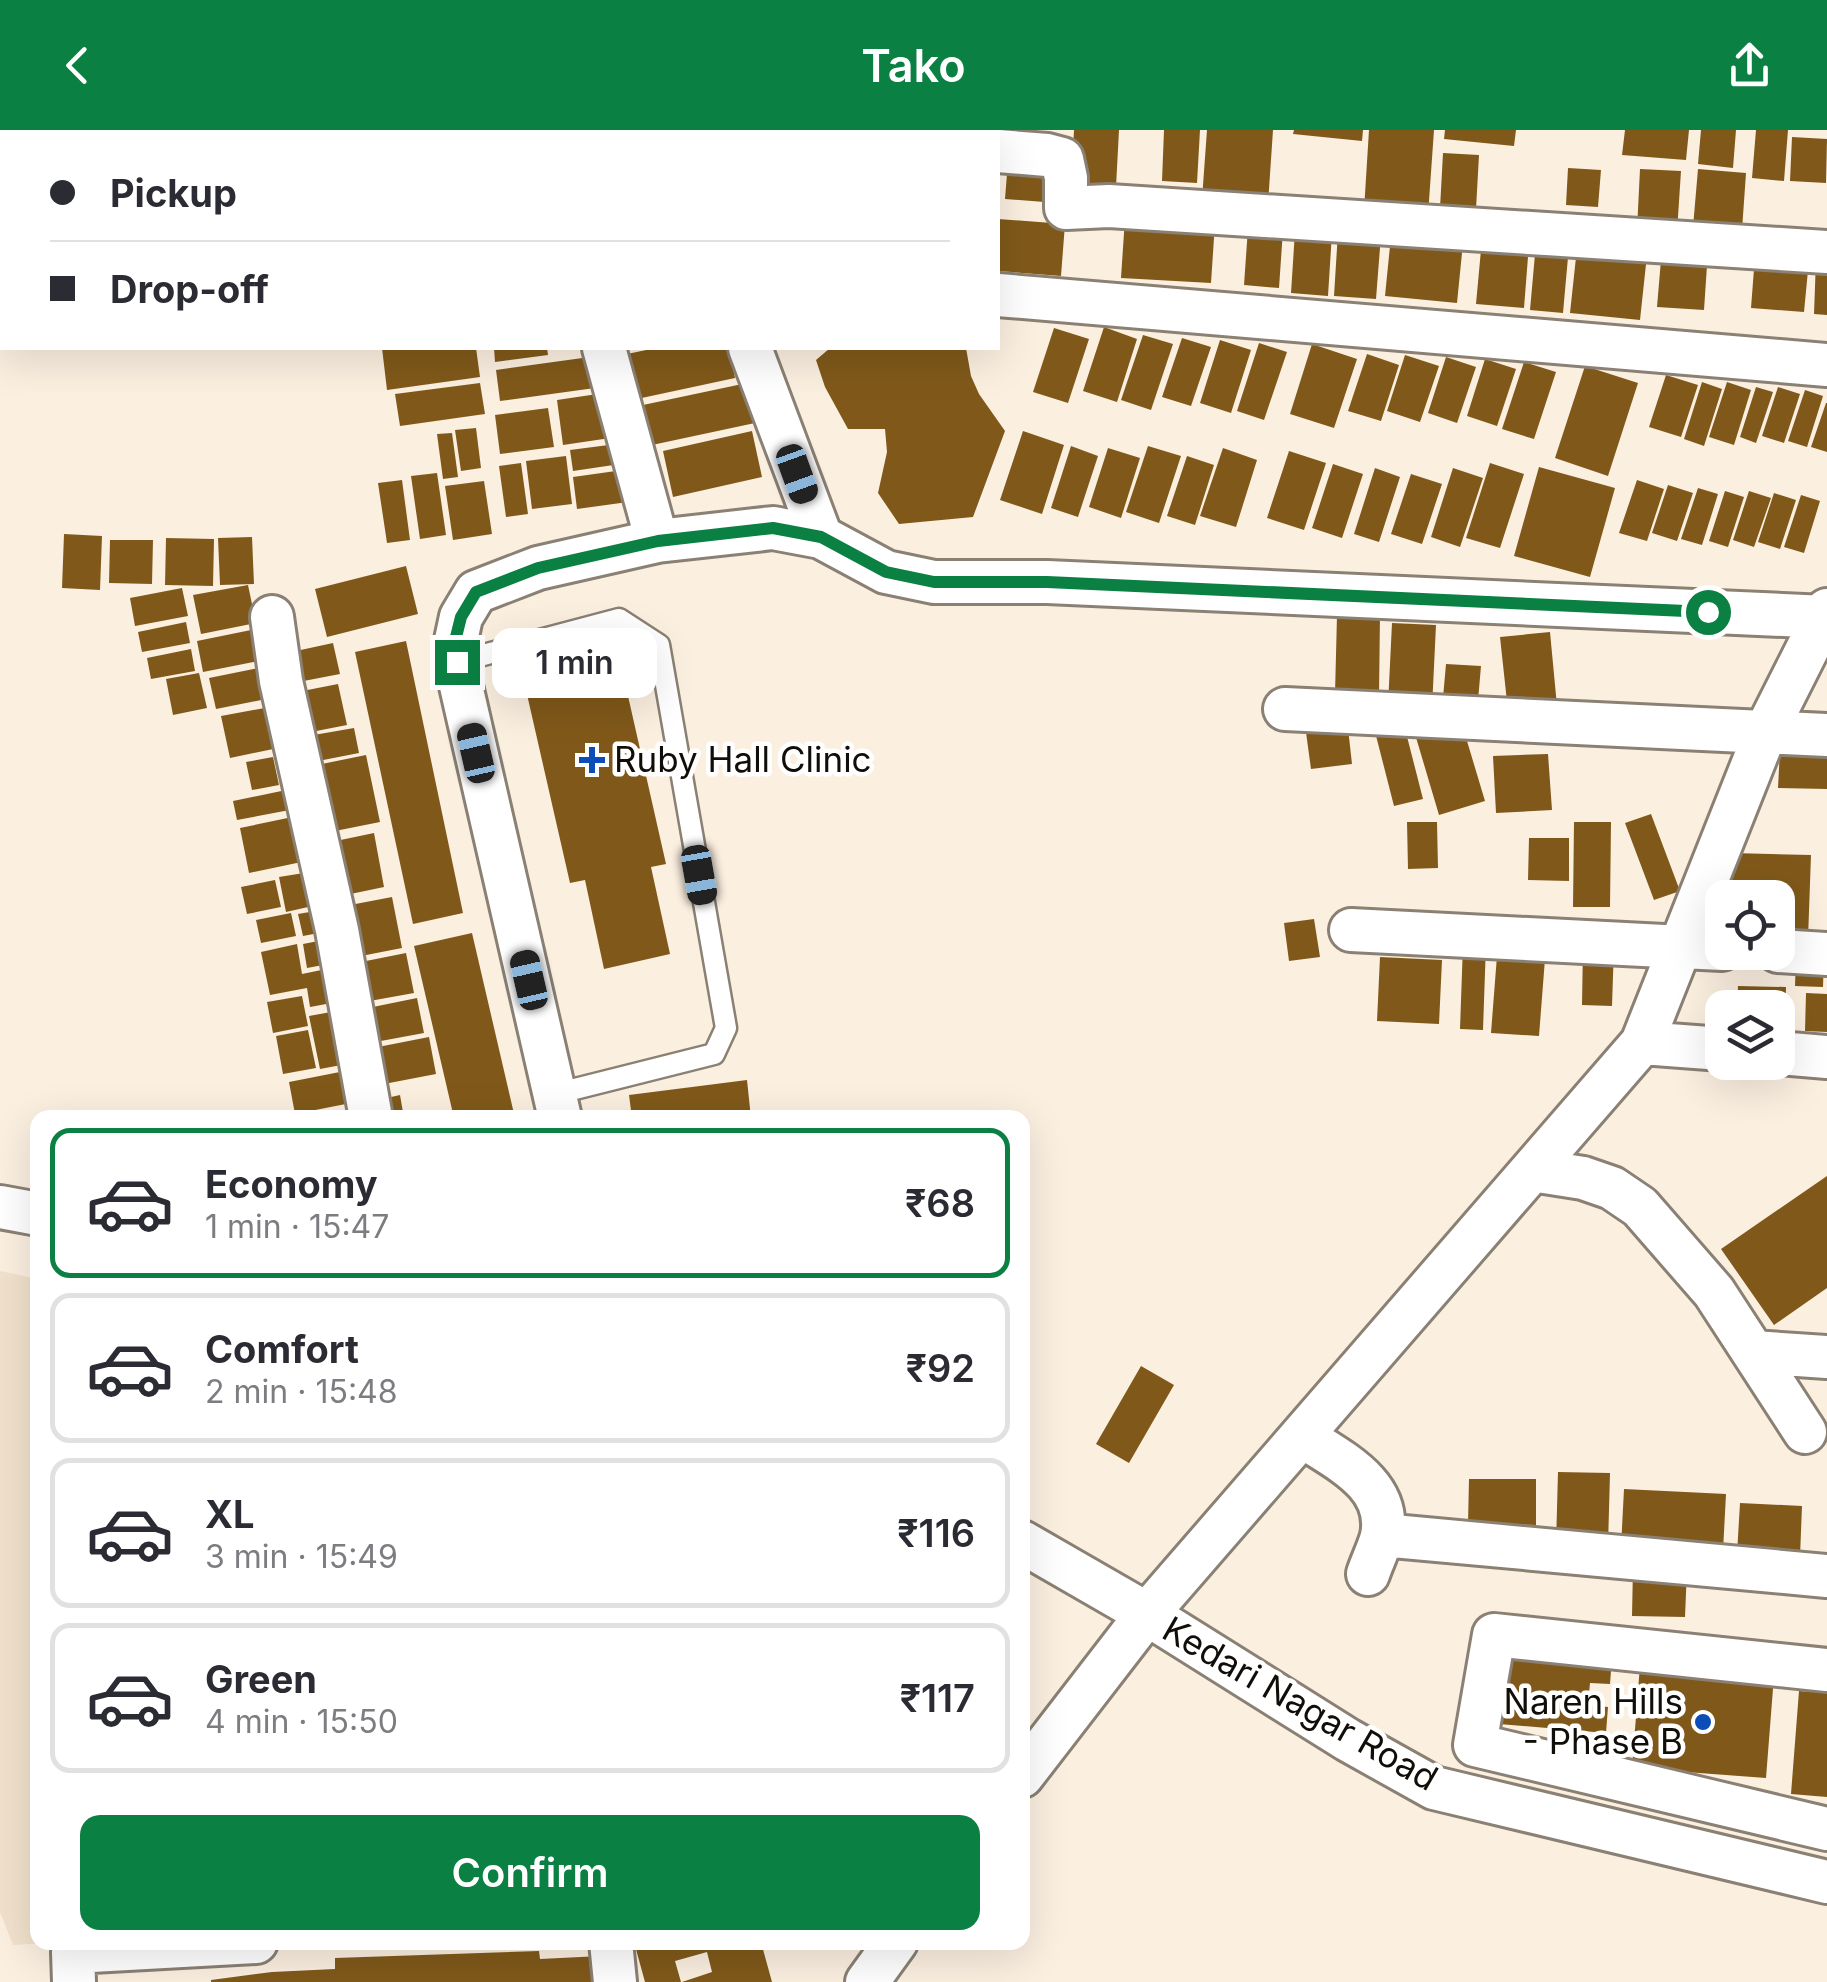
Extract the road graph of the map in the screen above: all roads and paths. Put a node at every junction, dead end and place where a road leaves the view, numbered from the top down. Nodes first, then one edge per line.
1 (1000, 151) edge
2 (1827, 252) edge
3 (1000, 295) edge
4 (605, 350) edge
5 (751, 350) edge
6 (1827, 365) edge
7 (821, 537) junction
8 (658, 541) junction
9 (1826, 615) edge
10 (272, 616) dead end
11 (457, 662) junction
12 (1286, 710) dead end
13 (1766, 731) junction
14 (1827, 734) edge
15 (1350, 930) dead end
16 (1702, 948) edge
17 (1795, 953) edge
18 (1827, 954) edge
19 (1642, 1043) junction
20 (1705, 1048) edge
21 (1795, 1055) edge
22 (1827, 1057) edge
23 (558, 1106) edge
24 (370, 1110) edge
25 (1532, 1170) junction
26 (0, 1207) edge
27 (30, 1213) edge
28 (1753, 1352) junction
29 (1827, 1357) edge
30 (1805, 1432) dead end
31 (1302, 1436) junction
32 (1030, 1547) edge
33 (1827, 1576) edge
34 (1147, 1614) junction
35 (1827, 1670) edge
36 (1030, 1766) edge
37 (1767, 1814) junction
38 (1827, 1829) edge
39 (1756, 1865) junction
40 (1827, 1882) edge
41 (110, 1950) edge
42 (612, 1950) edge
43 (890, 1950) edge
44 (74, 1982) edge
45 (616, 1982) edge
46 (866, 1982) edge

1 - 2 street
3 - 6 street
4 - 8 street
5 - 7 street
7 - 8 street
7 - 9 street
8 - 11 street
9 - 13 street
10 - 24 street
11 - 23 street
11 - 23 lane
12 - 13 street
13 - 14 street
13 - 16 street
15 - 16 street
16 - 19 street
17 - 18 street
19 - 20 street
19 - 25 street
21 - 22 street
25 - 28 street
25 - 31 street
26 - 27 street
28 - 29 street
28 - 30 street
31 - 33 street
31 - 34 street
32 - 34 street, Kedari Nagar Road
34 - 36 street
34 - 39 street, Kedari Nagar Road
35 - 37 street
37 - 38 street
37 - 39 street
39 - 40 street, Kedari Nagar Road
41 - 44 street
42 - 45 street
43 - 46 street

